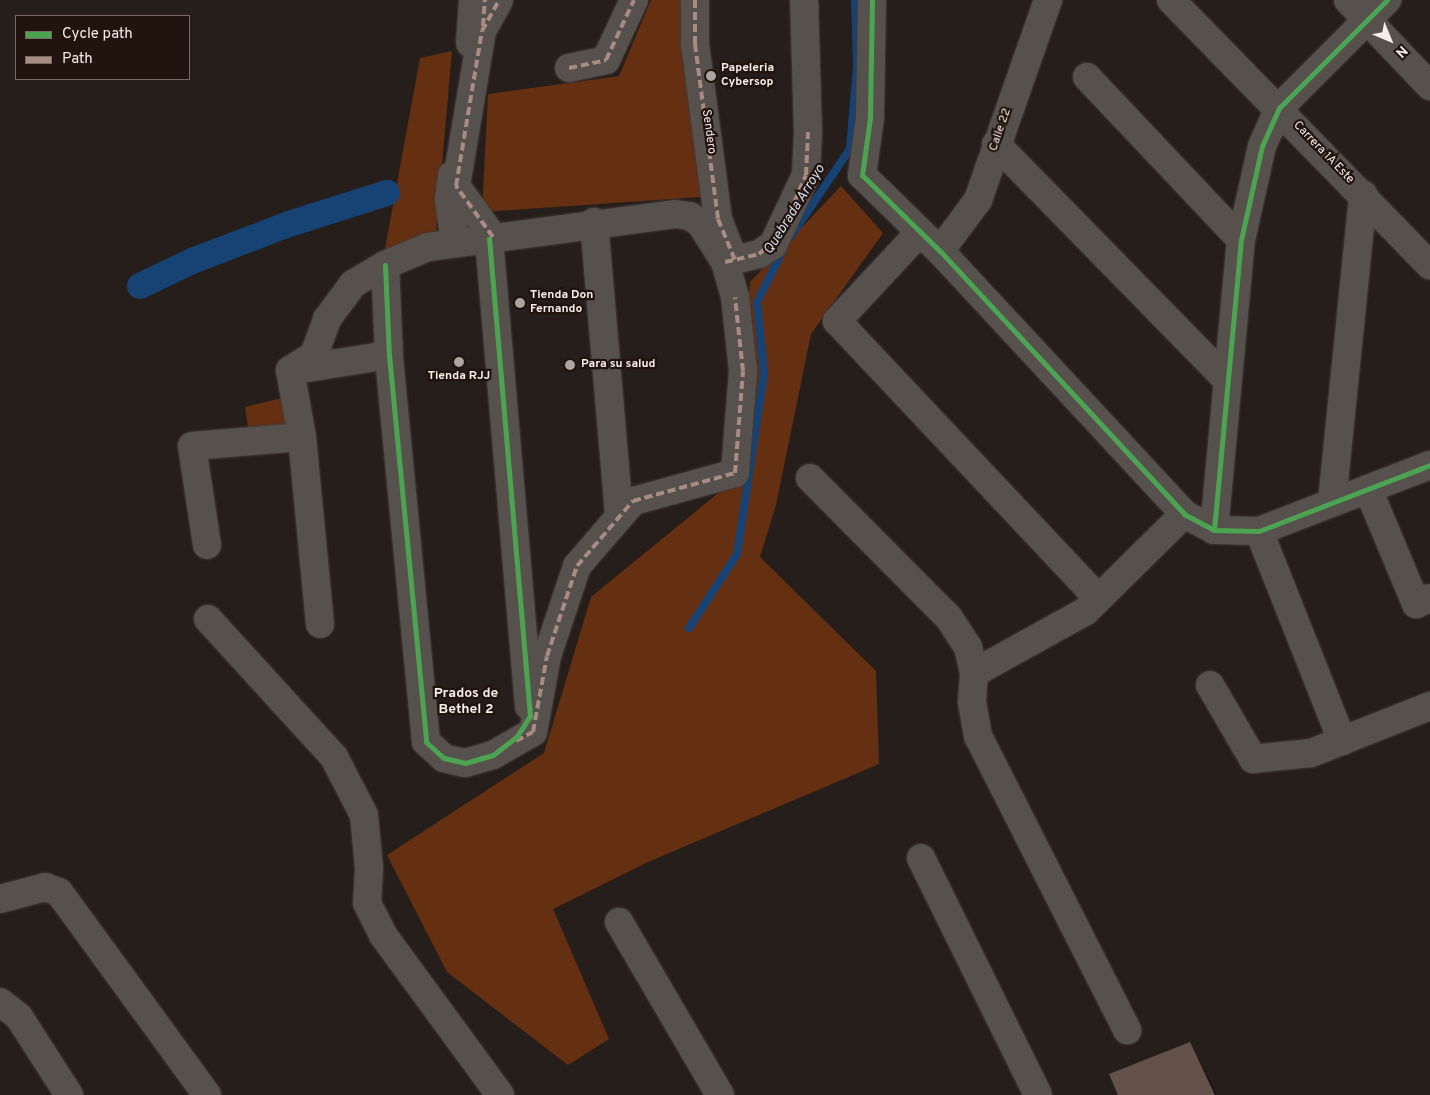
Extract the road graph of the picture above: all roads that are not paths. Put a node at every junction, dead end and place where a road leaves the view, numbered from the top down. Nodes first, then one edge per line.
1 (473, 0) edge
2 (486, 0) edge
3 (499, 0) edge
4 (634, 0) edge
5 (695, 0) edge
6 (804, 0) edge
7 (872, 0) edge
8 (1048, 0) edge
9 (1171, 0) edge
10 (1387, 0) edge
11 (1357, 10) edge
12 (482, 31) junction
13 (569, 68) dead end
14 (1087, 77) dead end
15 (1430, 86) edge
16 (1279, 108) junction
17 (996, 144) junction
18 (1363, 195) junction
19 (594, 222) junction
20 (920, 232) junction
21 (491, 238) junction
22 (1241, 240) junction
23 (455, 243) junction
24 (940, 251) junction
25 (730, 261) junction
26 (385, 265) junction
27 (1430, 265) edge
28 (390, 355) junction
29 (290, 370) junction
30 (1227, 380) junction
31 (302, 437) junction
32 (1430, 465) edge
33 (810, 478) dead end
34 (1368, 489) junction
35 (1332, 502) junction
36 (1184, 514) junction
37 (620, 516) junction
38 (1214, 530) junction
39 (1259, 531) junction
40 (206, 545) dead end
41 (1430, 598) edge
42 (1092, 604) junction
43 (208, 619) dead end
44 (320, 624) dead end
45 (974, 673) junction
46 (1210, 685) dead end
47 (1430, 706) edge
48 (1342, 741) junction
49 (493, 755) junction
50 (921, 858) dead end
51 (0, 899) edge
52 (619, 922) dead end
53 (0, 1002) edge
54 (1126, 1030) dead end
55 (69, 1095) edge
56 (207, 1095) edge
57 (500, 1095) edge
58 (720, 1095) edge
59 (1038, 1095) edge

1 - 23 street
2 - 12 street
3 - 12 street
4 - 13 street
5 - 25 street, Sendero
6 - 25 street
7 - 20 street
8 - 17 street, Calle 22
9 - 16 street, Carrera 1A Este
10 - 11 street
11 - 15 street
11 - 16 street
12 - 21 street
14 - 22 street
16 - 18 street, Carrera 1A Este
16 - 22 street
17 - 24 street, Calle 22
17 - 30 street
18 - 27 street, Carrera 1A Este
18 - 35 street
19 - 21 street
19 - 25 street
19 - 37 street
20 - 24 street
20 - 42 street
21 - 23 street
21 - 49 street
22 - 30 street
23 - 26 street
24 - 36 street
25 - 37 street
26 - 28 street
26 - 29 street
28 - 29 street
28 - 49 street
29 - 31 street
30 - 38 street
31 - 40 street
31 - 44 street
32 - 34 street
33 - 45 street
34 - 35 street
34 - 41 street
35 - 39 street
36 - 38 street
36 - 42 street
37 - 49 street
38 - 39 street
39 - 48 street
42 - 45 street
43 - 57 street
45 - 54 street
46 - 48 street
47 - 48 street
50 - 59 street
51 - 56 street
52 - 58 street
53 - 55 street

